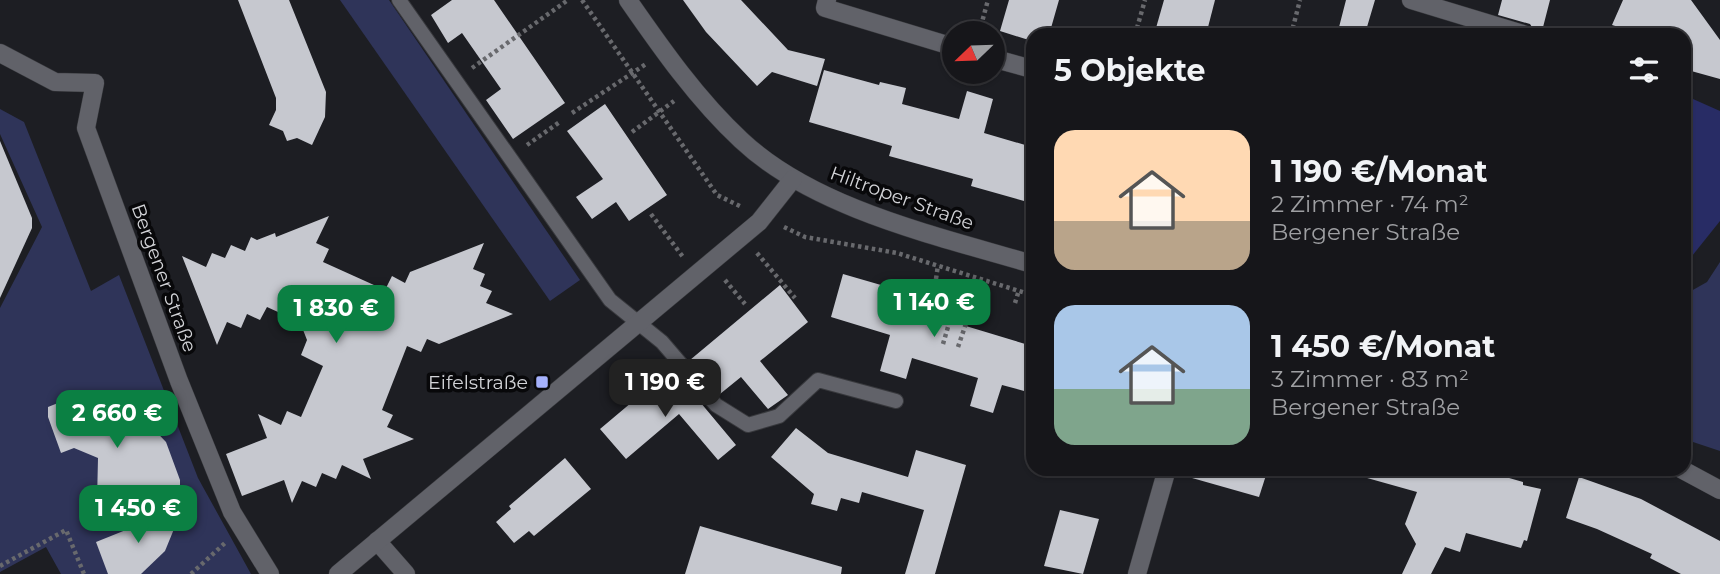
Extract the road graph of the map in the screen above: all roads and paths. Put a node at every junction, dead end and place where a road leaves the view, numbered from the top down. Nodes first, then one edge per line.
1 (399, 0) edge
2 (568, 0) edge
3 (582, 0) edge
4 (628, 0) edge
5 (827, 0) edge
6 (988, 0) edge
7 (1145, 0) edge
8 (1300, 0) edge
9 (1411, 0) edge
10 (1446, 5) edge
11 (982, 21) edge
12 (1137, 28) edge
13 (1293, 28) edge
14 (1507, 28) edge
15 (942, 43) edge
16 (0, 53) edge
17 (1005, 62) edge
18 (1026, 67) edge
19 (632, 73) junction
20 (455, 81) junction
21 (659, 112) junction
22 (572, 113) dead end
23 (561, 121) dead end
24 (632, 132) dead end
25 (508, 157) junction
26 (793, 179) junction
27 (717, 195) dead end
28 (651, 214) dead end
29 (805, 237) dead end
30 (755, 252) dead end
31 (1026, 262) edge
32 (938, 266) junction
33 (696, 275) junction
34 (936, 279) dead end
35 (960, 286) dead end
36 (1019, 289) junction
37 (977, 291) dead end
38 (1026, 292) edge
39 (795, 298) dead end
40 (1015, 303) dead end
41 (638, 323) junction
42 (943, 344) dead end
43 (958, 347) dead end
44 (896, 401) dead end
45 (1691, 474) edge
46 (1165, 476) edge
47 (1720, 490) edge
48 (241, 528) junction
49 (377, 541) junction
50 (0, 566) edge
51 (83, 574) edge
52 (191, 574) edge
53 (270, 574) edge
54 (338, 574) edge
55 (406, 574) edge
56 (1137, 574) edge

1 - 20 lane
2 - 20 path
3 - 19 path
4 - 26 street, Hiltroper Straße
5 - 15 street
6 - 11 path
7 - 12 path
8 - 13 path
9 - 10 street
10 - 14 street
16 - 48 street, Bergener Straße
17 - 18 street
19 - 21 path
19 - 22 path
20 - 25 lane
21 - 24 path
21 - 27 path
23 - 25 path
25 - 41 lane
26 - 31 street, Hiltroper Straße
26 - 33 street
28 - 33 path
29 - 32 path
30 - 39 path
32 - 34 path
32 - 36 path
33 - 41 street
35 - 42 path
36 - 38 path
36 - 40 path
37 - 43 path
41 - 44 lane
41 - 49 street
45 - 47 street
46 - 56 street
48 - 52 path
48 - 53 street, Bergener Straße
49 - 54 street
49 - 55 street
50 - 51 path

